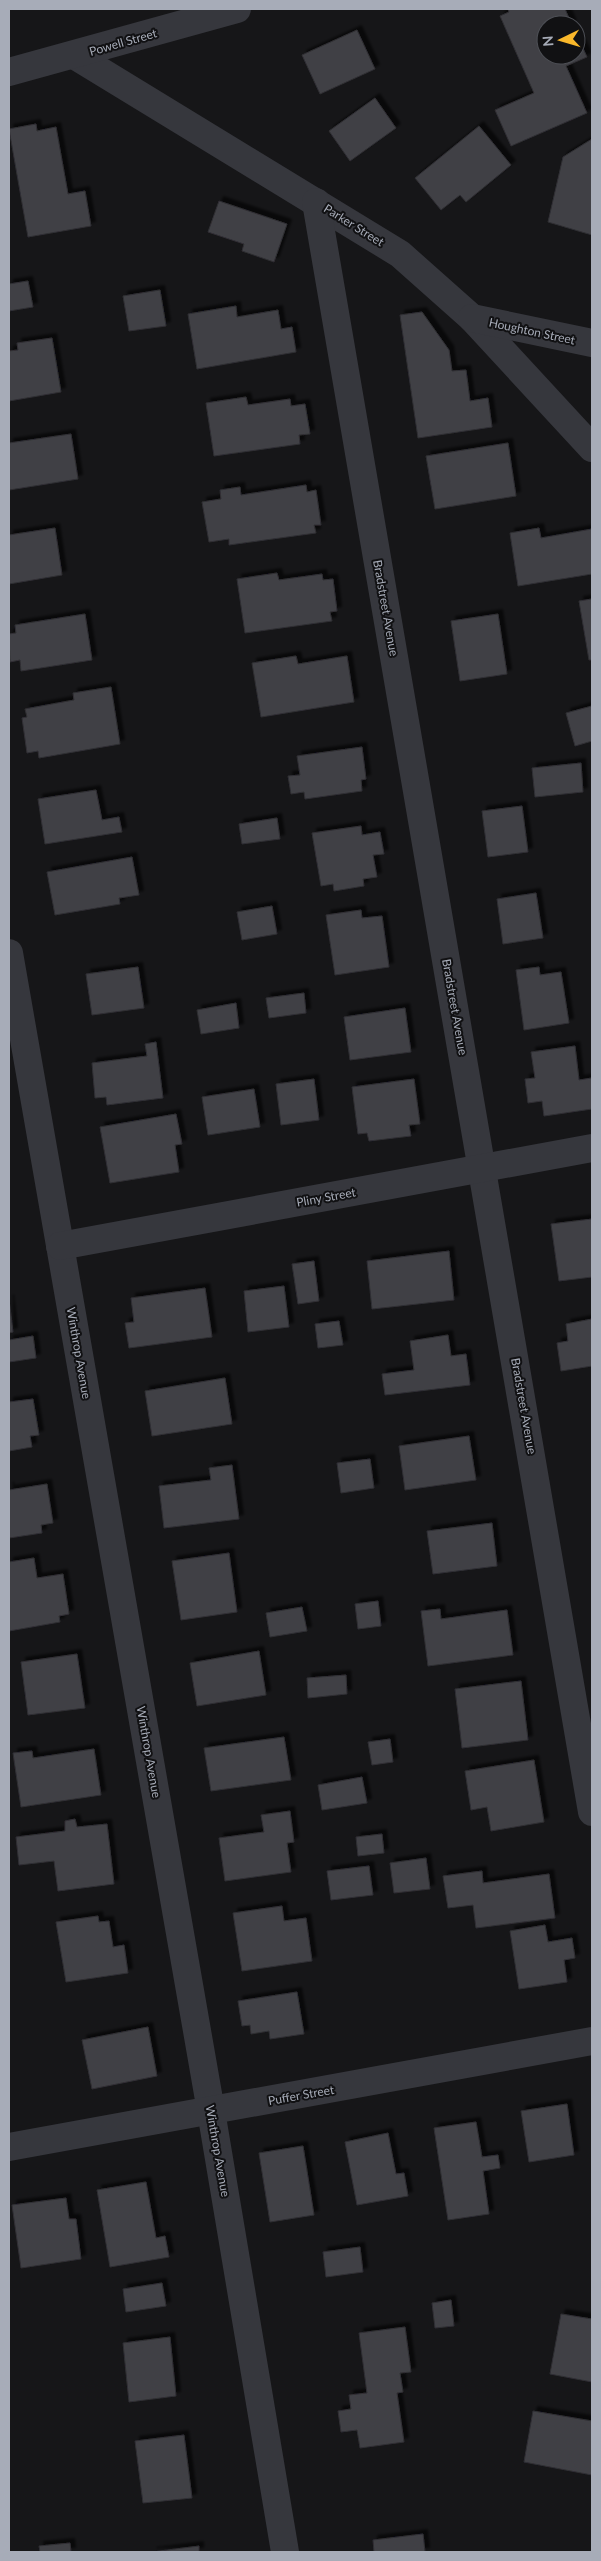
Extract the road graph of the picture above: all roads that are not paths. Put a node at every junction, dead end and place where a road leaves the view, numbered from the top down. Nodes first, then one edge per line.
1 (237, 9) edge
2 (74, 55) junction
3 (9, 72) edge
4 (316, 202) junction
5 (472, 318) junction
6 (592, 343) edge
7 (592, 448) edge
8 (9, 953) edge
9 (592, 1148) edge
10 (484, 1168) junction
11 (60, 1246) junction
12 (592, 1812) edge
13 (592, 2042) edge
14 (211, 2111) junction
15 (9, 2147) edge
16 (285, 2552) edge

1 - 2 street, Powell Street
2 - 3 street, Powell Street
2 - 4 street, Parker Street
4 - 5 street, Parker Street
4 - 10 street, Bradstreet Avenue
5 - 6 street, Houghton Street
5 - 7 street, Parker Street
8 - 11 street, Winthrop Avenue
9 - 10 street, Pliny Street
10 - 11 street, Pliny Street
10 - 12 street, Bradstreet Avenue
11 - 14 street, Winthrop Avenue
13 - 14 street, Puffer Street
14 - 15 street, Puffer Street
14 - 16 street, Winthrop Avenue

